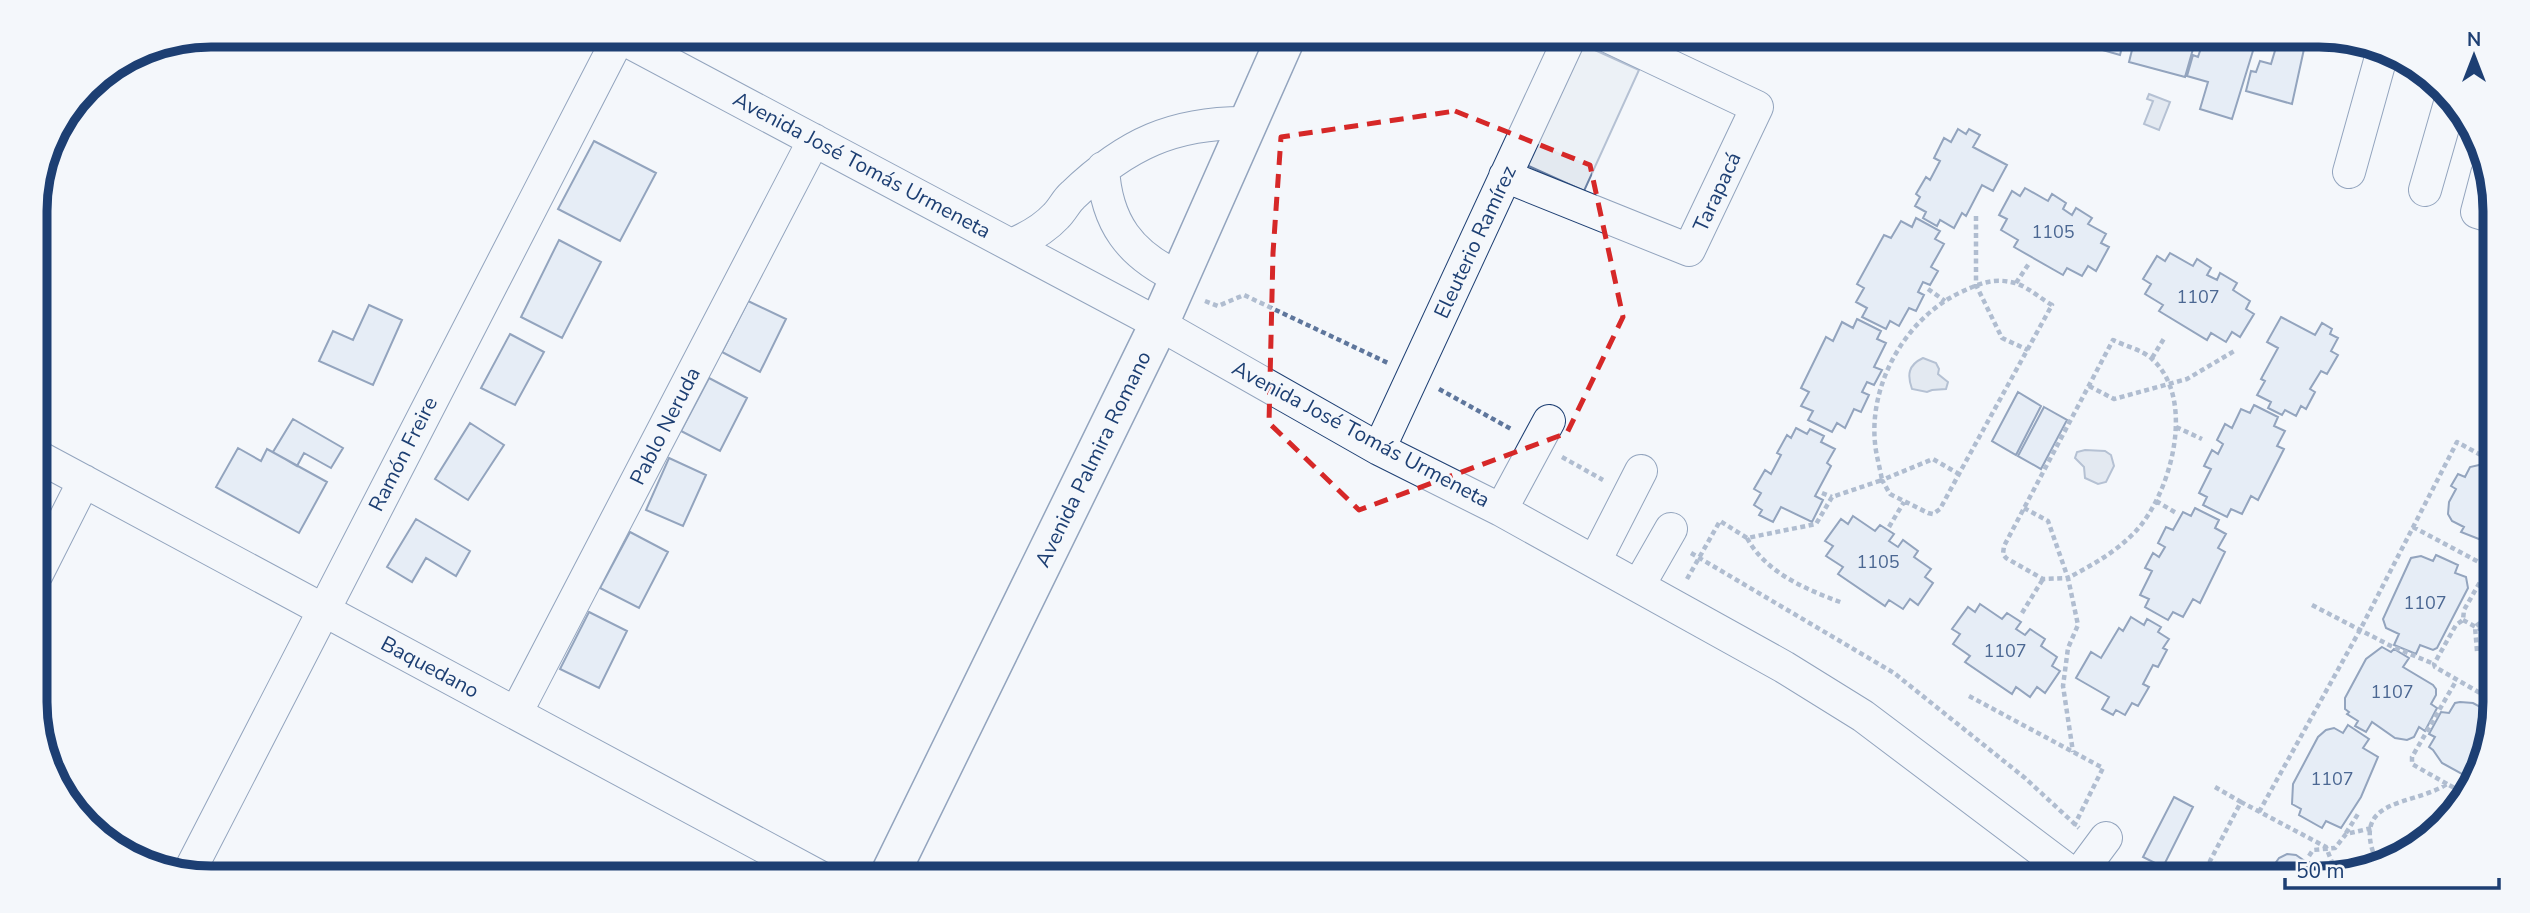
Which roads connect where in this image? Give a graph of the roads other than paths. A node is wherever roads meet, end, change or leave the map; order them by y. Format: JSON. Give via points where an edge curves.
{"nodes":[{"id":1,"x":1281,"y":47,"type":"edge"},
{"id":2,"x":1565,"y":47,"type":"edge"},
{"id":3,"x":1631,"y":47,"type":"edge"},
{"id":4,"x":613,"y":48,"type":"edge"},
{"id":5,"x":641,"y":48,"type":"edge"},
{"id":6,"x":2380,"y":60,"type":"edge"},
{"id":7,"x":2448,"y":110,"type":"edge"},
{"id":8,"x":1248,"y":123,"type":"junction"},
{"id":9,"x":814,"y":140,"type":"junction"},
{"id":10,"x":1102,"y":168,"type":"junction"},
{"id":11,"x":2349,"y":172,"type":"dead end"},
{"id":12,"x":1505,"y":176,"type":"junction"},
{"id":13,"x":2425,"y":190,"type":"dead end"},
{"id":14,"x":2481,"y":195,"type":"edge"},
{"id":15,"x":2483,"y":214,"type":"edge"},
{"id":16,"x":1011,"y":245,"type":"junction"},
{"id":17,"x":1180,"y":278,"type":"junction"},
{"id":18,"x":1159,"y":324,"type":"junction"},
{"id":19,"x":1549,"y":421,"type":"dead end"},
{"id":20,"x":1379,"y":449,"type":"junction"},
{"id":21,"x":47,"y":462,"type":"edge"},
{"id":22,"x":1641,"y":471,"type":"dead end"},
{"id":23,"x":84,"y":481,"type":"junction"},
{"id":24,"x":1501,"y":510,"type":"junction"},
{"id":25,"x":1668,"y":534,"type":"road end"},
{"id":26,"x":47,"y":554,"type":"edge"},
{"id":27,"x":1595,"y":561,"type":"junction"},
{"id":28,"x":1639,"y":586,"type":"junction"},
{"id":29,"x":323,"y":609,"type":"junction"},
{"id":30,"x":516,"y":713,"type":"junction"},
{"id":31,"x":2103,"y":842,"type":"road end"},
{"id":32,"x":202,"y":865,"type":"edge"},
{"id":33,"x":2061,"y":865,"type":"edge"},
{"id":34,"x":2078,"y":865,"type":"edge"},
{"id":35,"x":799,"y":866,"type":"edge"},
{"id":36,"x":894,"y":866,"type":"edge"}],
"edges":[{"from":1,"to":8,"type":"main road","name":"Avenida Palmira Romano"},
{"from":2,"to":12,"type":"street","name":"Eleuterio Ramírez"},
{"from":3,"to":12,"type":"street","name":"Tarapacá","via":[[1757,107],[1689,250]]},
{"from":4,"to":29,"type":"street","name":"Ramón Freire"},
{"from":5,"to":9,"type":"street","name":"Avenida José Tomás Urmeneta"},
{"from":6,"to":11,"type":"street"},
{"from":7,"to":13,"type":"street"},
{"from":8,"to":10,"type":"street","via":[[1175,130],[1130,149]]},
{"from":8,"to":17,"type":"main road","name":"Avenida Palmira Romano"},
{"from":9,"to":16,"type":"street","name":"Avenida José Tomás Urmeneta"},
{"from":9,"to":30,"type":"street","name":"Pablo Neruda"},
{"from":10,"to":16,"type":"street","via":[[1046,226]]},
{"from":10,"to":17,"type":"street","via":[[1108,206],[1126,240],[1160,269]]},
{"from":12,"to":20,"type":"street","name":"Eleuterio Ramírez"},
{"from":14,"to":15,"type":"street","via":[[2477,212]]},
{"from":16,"to":18,"type":"street","name":"Avenida José Tomás Urmeneta"},
{"from":17,"to":18,"type":"main road","name":"Avenida Palmira Romano"},
{"from":18,"to":20,"type":"street","name":"Avenida José Tomás Urmeneta"},
{"from":18,"to":36,"type":"main road","name":"Avenida Palmira Romano"},
{"from":19,"to":24,"type":"street"},
{"from":20,"to":24,"type":"street","name":"Avenida José Tomás Urmeneta"},
{"from":21,"to":23,"type":"street","name":"Baquedano"},
{"from":22,"to":27,"type":"street"},
{"from":23,"to":26,"type":"street"},
{"from":23,"to":29,"type":"street","name":"Baquedano"},
{"from":24,"to":27,"type":"street","name":"Avenida José Tomás Urmeneta"},
{"from":25,"to":28,"type":"street"},
{"from":27,"to":28,"type":"street","name":"Avenida José Tomás Urmeneta"},
{"from":28,"to":33,"type":"street","name":"Avenida José Tomás Urmeneta","via":[[1863,716]]},
{"from":29,"to":30,"type":"street","name":"Baquedano"},
{"from":29,"to":32,"type":"street","name":"Ramón Freire"},
{"from":30,"to":35,"type":"street","name":"Baquedano"},
{"from":31,"to":34,"type":"street"}]}
